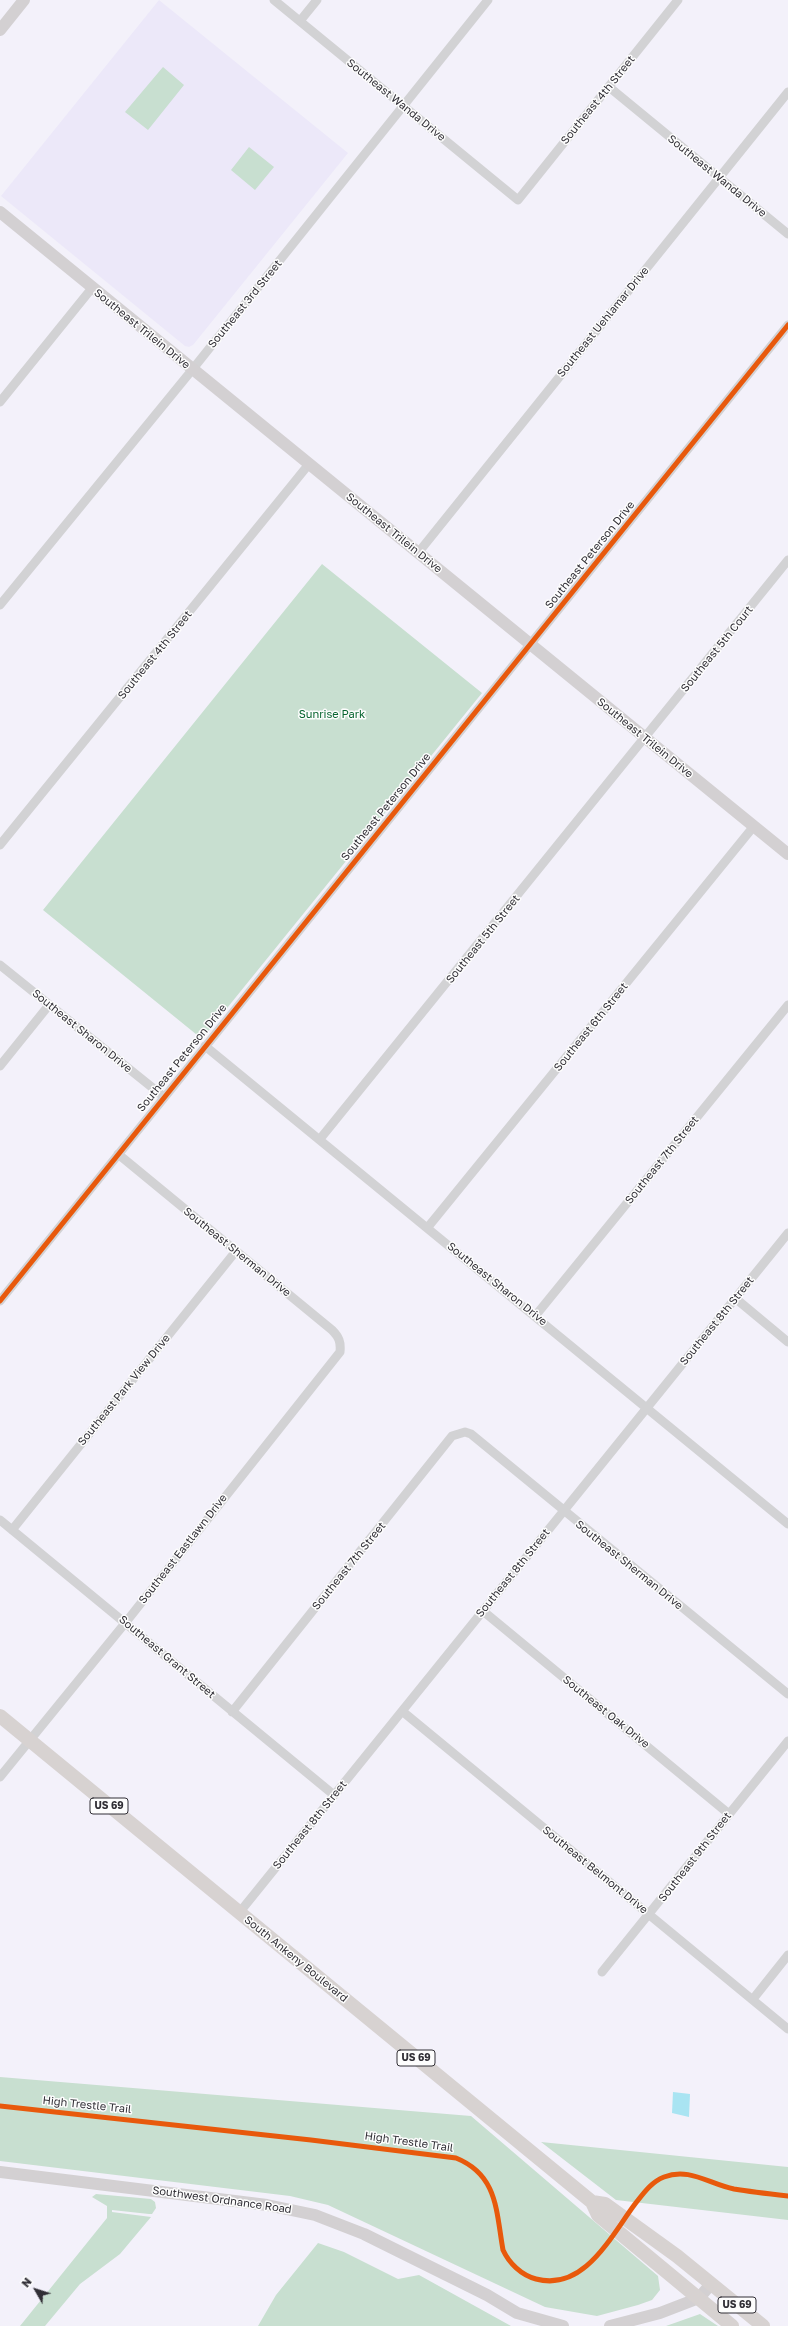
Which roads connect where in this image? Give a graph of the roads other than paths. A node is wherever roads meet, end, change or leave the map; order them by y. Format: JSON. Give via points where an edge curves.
{"nodes":[{"id":1,"x":24,"y":0,"type":"edge"},
{"id":2,"x":274,"y":0,"type":"edge"},
{"id":3,"x":317,"y":0,"type":"edge"},
{"id":4,"x":488,"y":0,"type":"edge"},
{"id":5,"x":678,"y":0,"type":"edge"},
{"id":6,"x":300,"y":21,"type":"junction"},
{"id":7,"x":0,"y":30,"type":"edge"},
{"id":8,"x":609,"y":87,"type":"junction"},
{"id":9,"x":788,"y":92,"type":"edge"},
{"id":10,"x":404,"y":106,"type":"junction"},
{"id":11,"x":719,"y":178,"type":"junction"},
{"id":12,"x":518,"y":200,"type":"joint"},
{"id":13,"x":0,"y":212,"type":"edge"},
{"id":14,"x":788,"y":234,"type":"edge"},
{"id":15,"x":92,"y":288,"type":"junction"},
{"id":16,"x":788,"y":325,"type":"edge"},
{"id":17,"x":192,"y":370,"type":"junction"},
{"id":18,"x":0,"y":402,"type":"edge"},
{"id":19,"x":309,"y":464,"type":"junction"},
{"id":20,"x":418,"y":553,"type":"junction"},
{"id":21,"x":788,"y":560,"type":"edge"},
{"id":22,"x":0,"y":605,"type":"edge"},
{"id":23,"x":531,"y":645,"type":"junction"},
{"id":24,"x":645,"y":737,"type":"junction"},
{"id":25,"x":754,"y":826,"type":"junction"},
{"id":26,"x":0,"y":845,"type":"edge"},
{"id":27,"x":788,"y":854,"type":"edge"},
{"id":28,"x":0,"y":965,"type":"edge"},
{"id":29,"x":49,"y":1005,"type":"junction"},
{"id":30,"x":788,"y":1005,"type":"edge"},
{"id":31,"x":205,"y":1046,"type":"junction"},
{"id":32,"x":0,"y":1066,"type":"edge"},
{"id":33,"x":164,"y":1097,"type":"junction"},
{"id":34,"x":320,"y":1139,"type":"junction"},
{"id":35,"x":118,"y":1154,"type":"junction"},
{"id":36,"x":428,"y":1227,"type":"junction"},
{"id":37,"x":788,"y":1233,"type":"edge"},
{"id":38,"x":236,"y":1251,"type":"junction"},
{"id":39,"x":735,"y":1298,"type":"junction"},
{"id":40,"x":0,"y":1301,"type":"edge"},
{"id":41,"x":536,"y":1315,"type":"junction"},
{"id":42,"x":788,"y":1342,"type":"edge"},
{"id":43,"x":338,"y":1357,"type":"joint"},
{"id":44,"x":647,"y":1407,"type":"junction"},
{"id":45,"x":471,"y":1434,"type":"joint"},
{"id":46,"x":563,"y":1511,"type":"junction"},
{"id":47,"x":0,"y":1520,"type":"edge"},
{"id":48,"x":788,"y":1524,"type":"edge"},
{"id":49,"x":12,"y":1530,"type":"junction"},
{"id":50,"x":483,"y":1611,"type":"junction"},
{"id":51,"x":126,"y":1622,"type":"junction"},
{"id":52,"x":788,"y":1694,"type":"edge"},
{"id":53,"x":402,"y":1711,"type":"junction"},
{"id":54,"x":232,"y":1712,"type":"junction"},
{"id":55,"x":0,"y":1716,"type":"edge"},
{"id":56,"x":29,"y":1740,"type":"junction"},
{"id":57,"x":788,"y":1741,"type":"edge"},
{"id":58,"x":0,"y":1777,"type":"edge"},
{"id":59,"x":334,"y":1795,"type":"junction"},
{"id":60,"x":729,"y":1814,"type":"junction"},
{"id":61,"x":239,"y":1913,"type":"junction"},
{"id":62,"x":649,"y":1915,"type":"junction"},
{"id":63,"x":788,"y":1955,"type":"edge"},
{"id":64,"x":602,"y":1972,"type":"dead end"},
{"id":65,"x":753,"y":1999,"type":"junction"},
{"id":66,"x":788,"y":2028,"type":"edge"},
{"id":67,"x":0,"y":2172,"type":"edge"},
{"id":68,"x":592,"y":2202,"type":"junction"},
{"id":69,"x":711,"y":2284,"type":"junction"},
{"id":70,"x":699,"y":2298,"type":"junction"},
{"id":71,"x":563,"y":2326,"type":"edge"},
{"id":72,"x":610,"y":2326,"type":"edge"},
{"id":73,"x":732,"y":2326,"type":"edge"},
{"id":74,"x":763,"y":2326,"type":"edge"}],
"edges":[{"from":1,"to":7,"type":"street"},
{"from":2,"to":6,"type":"street","name":"Southeast Wanda Drive"},
{"from":3,"to":6,"type":"street"},
{"from":4,"to":10,"type":"street","name":"Southeast 3rd Street"},
{"from":5,"to":8,"type":"street","name":"Southeast 4th Street"},
{"from":6,"to":10,"type":"street","name":"Southeast Wanda Drive"},
{"from":8,"to":11,"type":"street","name":"Southeast Wanda Drive"},
{"from":8,"to":12,"type":"street","name":"Southeast 4th Street"},
{"from":9,"to":11,"type":"street","name":"Southeast Uehlamar Drive"},
{"from":10,"to":12,"type":"street","name":"Southeast Wanda Drive"},
{"from":10,"to":17,"type":"street","name":"Southeast 3rd Street"},
{"from":11,"to":14,"type":"street","name":"Southeast Wanda Drive"},
{"from":11,"to":20,"type":"street","name":"Southeast Uehlamar Drive"},
{"from":13,"to":15,"type":"street","name":"Southeast Trilein Drive"},
{"from":15,"to":17,"type":"street","name":"Southeast Trilein Drive"},
{"from":15,"to":18,"type":"street"},
{"from":16,"to":23,"type":"street","name":"Southeast Peterson Drive"},
{"from":17,"to":19,"type":"street","name":"Southeast Trilein Drive"},
{"from":17,"to":22,"type":"street","name":"Southeast 3rd Street"},
{"from":19,"to":20,"type":"street","name":"Southeast Trilein Drive"},
{"from":19,"to":26,"type":"street","name":"Southeast 4th Street"},
{"from":20,"to":23,"type":"street","name":"Southeast Trilein Drive"},
{"from":21,"to":24,"type":"street","name":"Southeast 5th Court"},
{"from":23,"to":24,"type":"street","name":"Southeast Trilein Drive"},
{"from":23,"to":31,"type":"street","name":"Southeast Peterson Drive"},
{"from":24,"to":25,"type":"street","name":"Southeast Trilein Drive"},
{"from":24,"to":34,"type":"street","name":"Southeast 5th Street"},
{"from":25,"to":27,"type":"street","name":"Southeast Trilein Drive"},
{"from":25,"to":36,"type":"street","name":"Southeast 6th Street"},
{"from":28,"to":29,"type":"street","name":"Southeast Sharon Drive"},
{"from":29,"to":32,"type":"street"},
{"from":29,"to":33,"type":"street","name":"Southeast Sharon Drive"},
{"from":30,"to":41,"type":"street","name":"Southeast 7th Street"},
{"from":31,"to":33,"type":"street","name":"Southeast Peterson Drive"},
{"from":31,"to":34,"type":"street","name":"Southeast Sharon Drive"},
{"from":33,"to":35,"type":"street","name":"Southeast Peterson Drive"},
{"from":34,"to":36,"type":"street","name":"Southeast Sharon Drive"},
{"from":35,"to":38,"type":"street","name":"Southeast Sherman Drive"},
{"from":35,"to":40,"type":"street","name":"Southeast Peterson Drive"},
{"from":36,"to":41,"type":"street","name":"Southeast Sharon Drive"},
{"from":37,"to":39,"type":"street","name":"Southeast 8th Street"},
{"from":38,"to":43,"type":"street","name":"Southeast Sherman Drive","via":[[338,1336],[341,1343]]},
{"from":38,"to":49,"type":"street","name":"Southeast Park View Drive"},
{"from":39,"to":42,"type":"street"},
{"from":39,"to":44,"type":"street","name":"Southeast 8th Street"},
{"from":41,"to":44,"type":"street","name":"Southeast Sharon Drive"},
{"from":43,"to":51,"type":"street","name":"Southeast Eastlawn Drive"},
{"from":44,"to":46,"type":"street","name":"Southeast 8th Street"},
{"from":44,"to":48,"type":"street","name":"Southeast Sharon Drive"},
{"from":45,"to":46,"type":"street","name":"Southeast Sherman Drive"},
{"from":45,"to":54,"type":"street","name":"Southeast 7th Street","via":[[464,1432],[452,1436]]},
{"from":46,"to":50,"type":"street","name":"Southeast 8th Street"},
{"from":46,"to":52,"type":"street","name":"Southeast Sherman Drive"},
{"from":47,"to":49,"type":"street","name":"Southeast Grant Street"},
{"from":49,"to":51,"type":"street","name":"Southeast Grant Street"},
{"from":50,"to":53,"type":"street","name":"Southeast 8th Street"},
{"from":50,"to":60,"type":"street","name":"Southeast Oak Drive"},
{"from":51,"to":54,"type":"street","name":"Southeast Grant Street"},
{"from":51,"to":56,"type":"street","name":"Southeast Eastlawn Drive"},
{"from":53,"to":59,"type":"street","name":"Southeast 8th Street"},
{"from":53,"to":62,"type":"street","name":"Southeast Belmont Drive"},
{"from":54,"to":59,"type":"street","name":"Southeast Grant Street"},
{"from":55,"to":56,"type":"main road","name":"South Ankeny Boulevard","number":"US 69"},
{"from":56,"to":58,"type":"street","name":"Southeast Eastlawn Drive"},
{"from":56,"to":61,"type":"main road","name":"South Ankeny Boulevard","number":"US 69"},
{"from":57,"to":60,"type":"street","name":"Southeast 9th Street"},
{"from":59,"to":61,"type":"street","name":"Southeast 8th Street"},
{"from":60,"to":62,"type":"street","name":"Southeast 9th Street"},
{"from":61,"to":68,"type":"main road","name":"South Ankeny Boulevard","number":"US 69"},
{"from":62,"to":64,"type":"street","name":"Southeast 9th Street"},
{"from":62,"to":65,"type":"street","name":"Southeast Belmont Drive"},
{"from":63,"to":65,"type":"street"},
{"from":65,"to":66,"type":"street","name":"Southeast Belmont Drive"},
{"from":67,"to":71,"type":"street","name":"Southwest Ordnance Road","via":[[249,2202],[315,2215],[364,2234],[487,2295],[517,2313]]},
{"from":68,"to":69,"type":"main road","name":"South Ankeny Boulevard","number":"US 69","via":[[605,2204]]},
{"from":68,"to":70,"type":"main road","name":"South Ankeny Boulevard","number":"US 69","via":[[598,2215]]},
{"from":69,"to":70,"type":"street"},
{"from":69,"to":74,"type":"main road","name":"South Ankeny Boulevard","number":"US 69"},
{"from":70,"to":72,"type":"street","via":[[660,2313]]},
{"from":70,"to":73,"type":"main road","name":"South Ankeny Boulevard","number":"US 69"}]}
